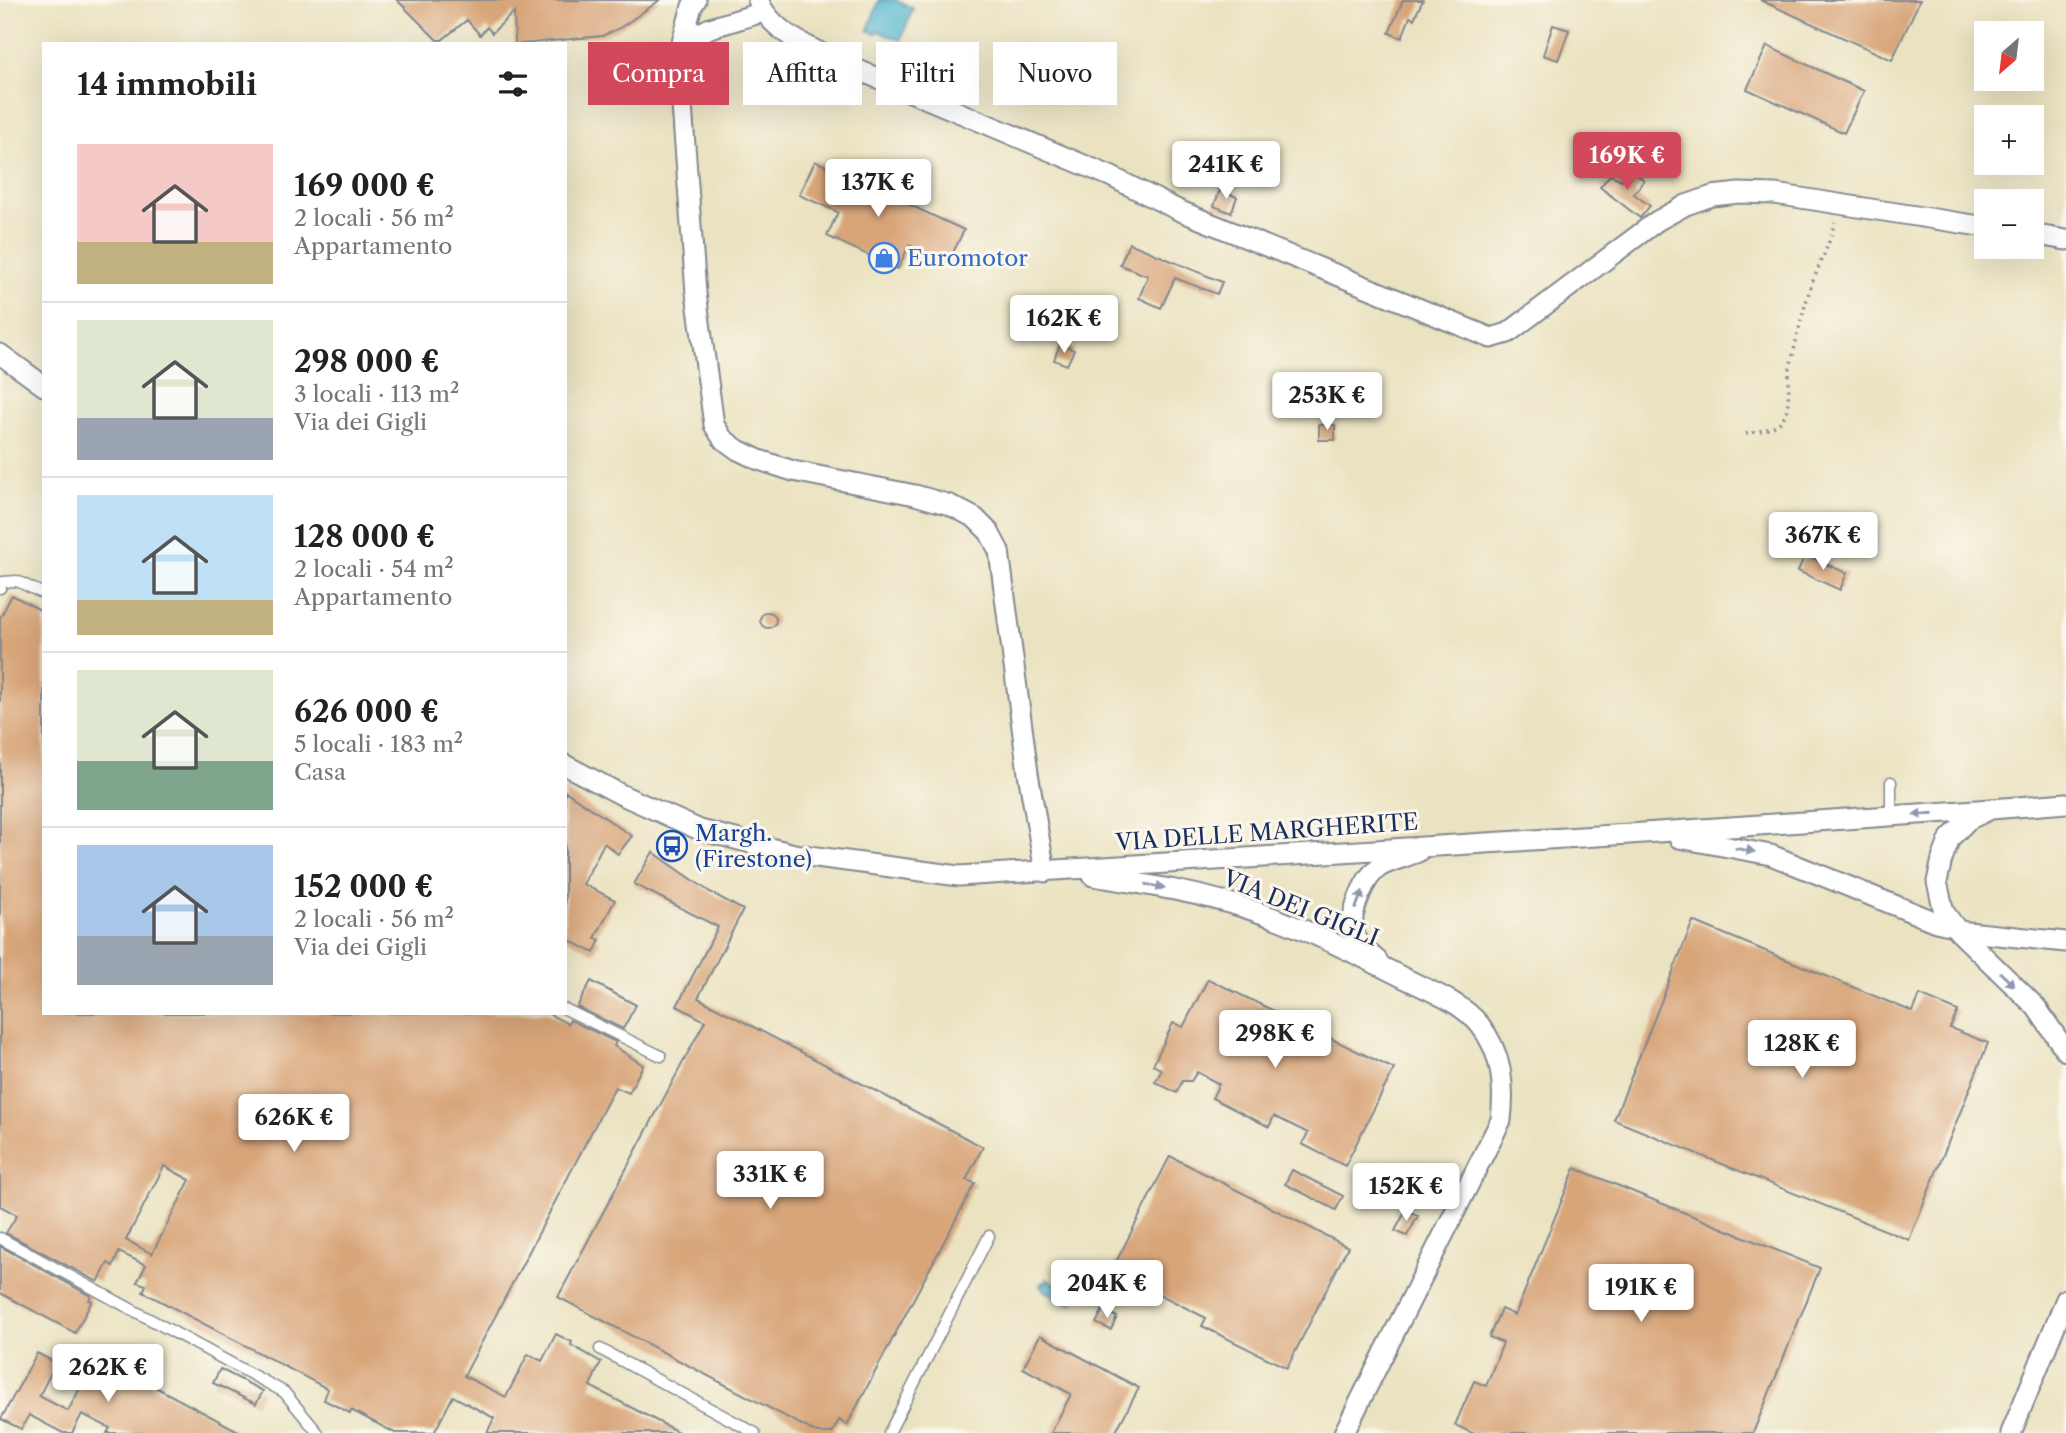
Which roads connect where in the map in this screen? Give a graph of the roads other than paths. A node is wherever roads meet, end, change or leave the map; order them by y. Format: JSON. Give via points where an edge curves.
{"nodes":[{"id":1,"x":696,"y":0,"type":"edge"},
{"id":2,"x":760,"y":6,"type":"edge"},
{"id":3,"x":682,"y":42,"type":"joint"},
{"id":4,"x":682,"y":105,"type":"edge"},
{"id":5,"x":1974,"y":225,"type":"edge"},
{"id":6,"x":2044,"y":236,"type":"edge"},
{"id":7,"x":2066,"y":240,"type":"edge"},
{"id":8,"x":0,"y":354,"type":"edge"},
{"id":9,"x":42,"y":385,"type":"edge"},
{"id":10,"x":0,"y":588,"type":"edge"},
{"id":11,"x":42,"y":593,"type":"edge"},
{"id":12,"x":567,"y":766,"type":"edge"},
{"id":13,"x":1891,"y":782,"type":"dead end"},
{"id":14,"x":2066,"y":803,"type":"edge"},
{"id":15,"x":1991,"y":809,"type":"junction"},
{"id":16,"x":1891,"y":816,"type":"junction"},
{"id":17,"x":1629,"y":834,"type":"junction"},
{"id":18,"x":1430,"y":846,"type":"junction"},
{"id":19,"x":1054,"y":871,"type":"junction"},
{"id":20,"x":1956,"y":928,"type":"junction"},
{"id":21,"x":2066,"y":942,"type":"edge"},
{"id":22,"x":1395,"y":973,"type":"junction"},
{"id":23,"x":567,"y":1010,"type":"edge"},
{"id":24,"x":2066,"y":1051,"type":"edge"},
{"id":25,"x":661,"y":1056,"type":"dead end"},
{"id":26,"x":989,"y":1236,"type":"dead end"},
{"id":27,"x":0,"y":1238,"type":"edge"},
{"id":28,"x":2066,"y":1299,"type":"edge"},
{"id":29,"x":600,"y":1349,"type":"dead end"},
{"id":30,"x":318,"y":1433,"type":"edge"},
{"id":31,"x":755,"y":1433,"type":"edge"},
{"id":32,"x":889,"y":1433,"type":"edge"},
{"id":33,"x":1344,"y":1433,"type":"edge"},
{"id":34,"x":2011,"y":1433,"type":"edge"}],
"edges":[{"from":1,"to":3,"type":"street"},
{"from":2,"to":3,"type":"street"},
{"from":2,"to":5,"type":"street","via":[[788,36],[832,59],[1111,176],[1178,210],[1491,338],[1508,333],[1657,221],[1712,196],[1775,194]]},
{"from":4,"to":19,"type":"street","via":[[696,293],[714,425],[723,439],[759,460],[950,505],[975,518],[989,532],[999,551],[1028,773]]},
{"from":6,"to":7,"type":"street"},
{"from":8,"to":9,"type":"street"},
{"from":10,"to":11,"type":"lane","via":[[3,582],[17,581]]},
{"from":12,"to":19,"type":"street","name":"VIA DELLE MARGHERITE","via":[[700,830],[794,854],[959,876]]},
{"from":13,"to":16,"type":"lane"},
{"from":14,"to":15,"type":"street","name":"VIA DELLE MARGHERITE"},
{"from":15,"to":16,"type":"street","name":"VIA DELLE MARGHERITE","one_way":true},
{"from":15,"to":20,"type":"street","name":"VIA DELLE MARGHERITE","via":[[1968,820],[1950,838],[1942,859],[1937,882],[1944,912]]},
{"from":16,"to":17,"type":"street","name":"VIA DELLE MARGHERITE"},
{"from":17,"to":18,"type":"street","name":"VIA DELLE MARGHERITE"},
{"from":17,"to":20,"type":"street","one_way":true,"via":[[1771,855]]},
{"from":18,"to":19,"type":"street","name":"VIA DELLE MARGHERITE"},
{"from":22,"to":18,"type":"street","name":"VIA DEI GIGLI","one_way":true,"via":[[1366,951],[1353,932],[1353,914],[1379,866]]},
{"from":19,"to":22,"type":"street","name":"VIA DEI GIGLI","one_way":true,"via":[[1194,893],[1241,906]]},
{"from":20,"to":21,"type":"street"},
{"from":20,"to":24,"type":"street","one_way":true,"via":[[2036,1007]]},
{"from":22,"to":33,"type":"street","name":"VIA DEI GIGLI","via":[[1466,1010],[1481,1026],[1495,1048],[1504,1095],[1495,1135]]},
{"from":23,"to":25,"type":"lane"},
{"from":26,"to":32,"type":"lane"},
{"from":27,"to":30,"type":"lane","via":[[284,1392]]},
{"from":28,"to":34,"type":"street"},
{"from":29,"to":31,"type":"lane"}]}
